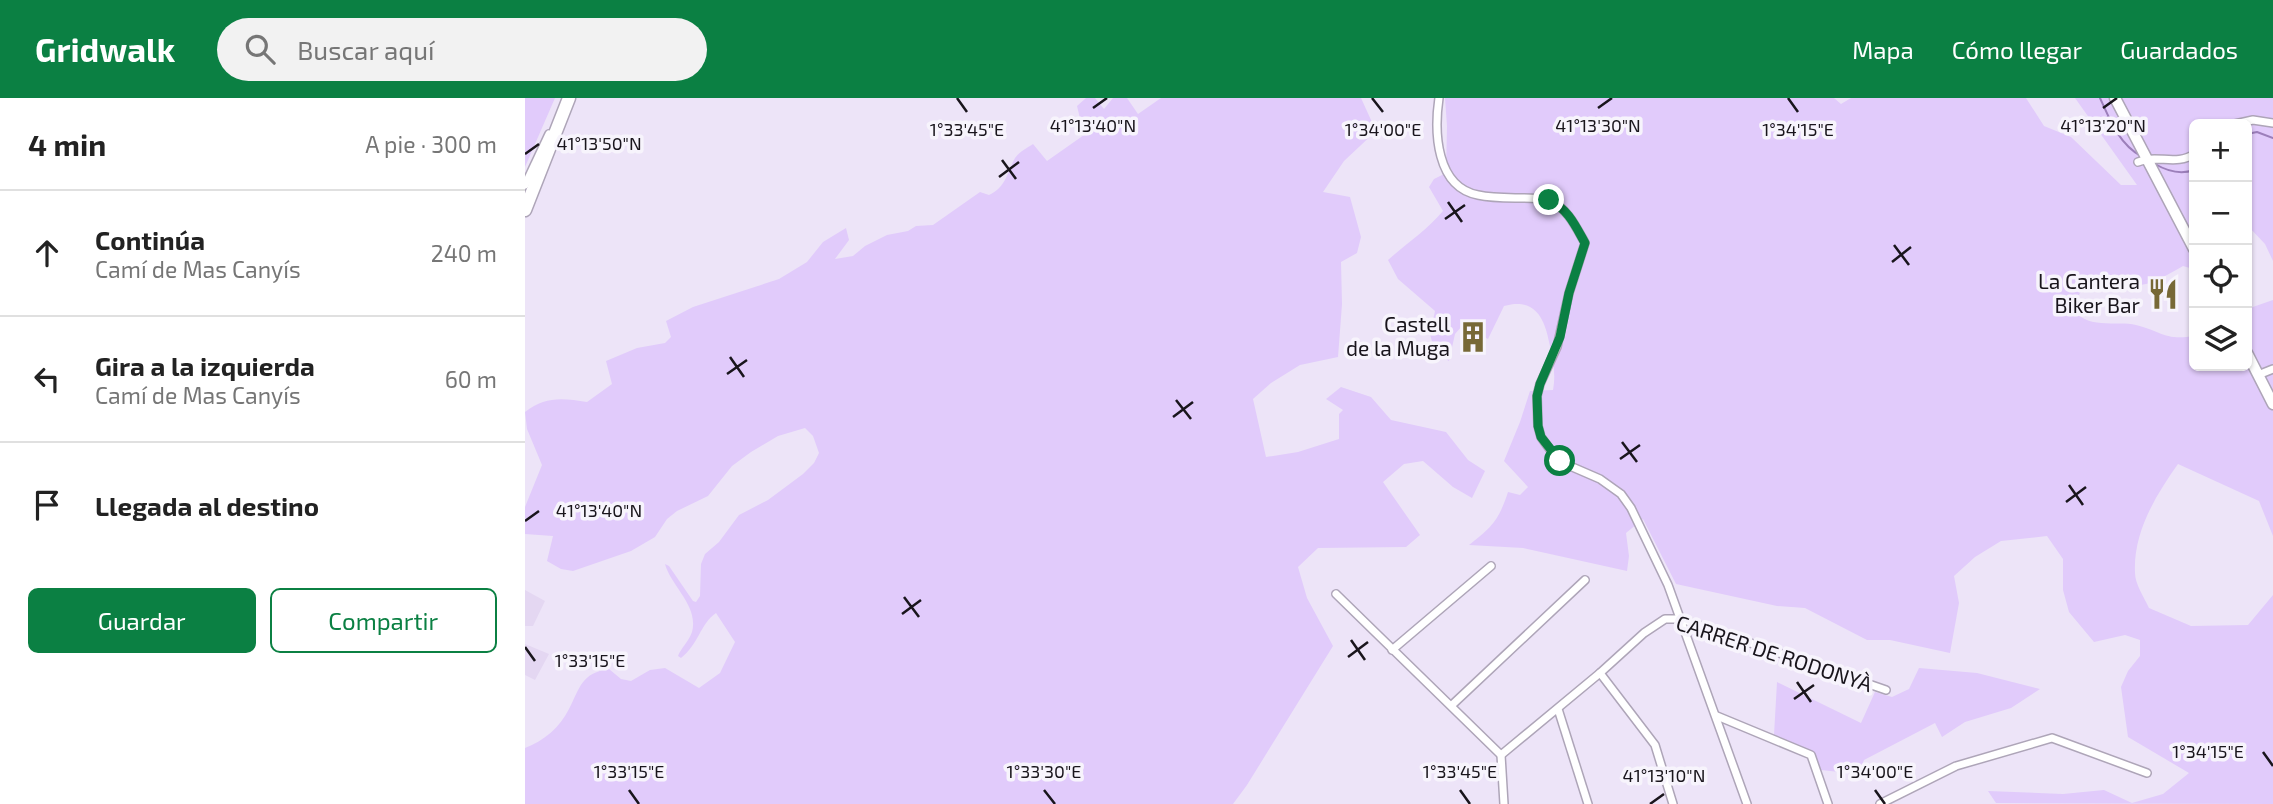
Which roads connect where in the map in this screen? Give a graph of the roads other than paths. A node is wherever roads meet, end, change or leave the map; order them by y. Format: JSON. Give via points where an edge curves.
{"nodes":[{"id":1,"x":563,"y":98,"type":"edge"},
{"id":2,"x":569,"y":98,"type":"edge"},
{"id":3,"x":1439,"y":98,"type":"edge"},
{"id":4,"x":2115,"y":98,"type":"edge"},
{"id":5,"x":2252,"y":120,"type":"edge"},
{"id":6,"x":2273,"y":123,"type":"edge"},
{"id":7,"x":2143,"y":156,"type":"junction"},
{"id":8,"x":2189,"y":156,"type":"edge"},
{"id":9,"x":525,"y":185,"type":"edge"},
{"id":10,"x":525,"y":210,"type":"edge"},
{"id":11,"x":2192,"y":245,"type":"edge"},
{"id":12,"x":2252,"y":363,"type":"edge"},
{"id":13,"x":2273,"y":369,"type":"edge"},
{"id":14,"x":2258,"y":375,"type":"junction"},
{"id":15,"x":2273,"y":404,"type":"edge"},
{"id":16,"x":1491,"y":566,"type":"dead end"},
{"id":17,"x":1585,"y":580,"type":"dead end"},
{"id":18,"x":1336,"y":594,"type":"dead end"},
{"id":19,"x":1681,"y":620,"type":"junction"},
{"id":20,"x":1392,"y":650,"type":"junction"},
{"id":21,"x":1600,"y":673,"type":"junction"},
{"id":22,"x":1886,"y":690,"type":"dead end"},
{"id":23,"x":1453,"y":705,"type":"junction"},
{"id":24,"x":1558,"y":709,"type":"junction"},
{"id":25,"x":1717,"y":716,"type":"junction"},
{"id":26,"x":1501,"y":755,"type":"junction"},
{"id":27,"x":2147,"y":773,"type":"dead end"},
{"id":28,"x":1503,"y":804,"type":"edge"},
{"id":29,"x":1588,"y":804,"type":"edge"},
{"id":30,"x":1673,"y":804,"type":"edge"},
{"id":31,"x":1747,"y":804,"type":"edge"},
{"id":32,"x":1828,"y":804,"type":"edge"},
{"id":33,"x":1880,"y":804,"type":"edge"}],
"edges":[{"from":1,"to":9,"type":"street"},
{"from":2,"to":10,"type":"main road"},
{"from":3,"to":19,"type":"street","via":[[1442,162],[1459,187],[1480,196],[1549,200],[1569,214],[1585,243],[1557,347],[1540,384],[1538,426],[1560,461],[1621,494]]},
{"from":4,"to":7,"type":"main road"},
{"from":5,"to":6,"type":"street"},
{"from":7,"to":8,"type":"street","via":[[2181,160]]},
{"from":7,"to":11,"type":"main road"},
{"from":12,"to":14,"type":"main road"},
{"from":13,"to":14,"type":"street"},
{"from":14,"to":15,"type":"main road"},
{"from":16,"to":20,"type":"street"},
{"from":17,"to":23,"type":"street"},
{"from":18,"to":20,"type":"street"},
{"from":19,"to":21,"type":"street","name":"CARRER DE RODONYÀ","via":[[1658,623]]},
{"from":19,"to":22,"type":"street","name":"CARRER DE RODONYÀ"},
{"from":19,"to":25,"type":"street"},
{"from":20,"to":23,"type":"street"},
{"from":21,"to":24,"type":"street","name":"CARRER DE RODONYÀ"},
{"from":21,"to":30,"type":"street","via":[[1655,745]]},
{"from":23,"to":26,"type":"street"},
{"from":24,"to":26,"type":"street","name":"CARRER DE RODONYÀ"},
{"from":24,"to":29,"type":"street"},
{"from":25,"to":31,"type":"street"},
{"from":25,"to":32,"type":"street","via":[[1811,755]]},
{"from":26,"to":28,"type":"street"},
{"from":27,"to":33,"type":"street","via":[[2052,738],[1956,766]]}]}
